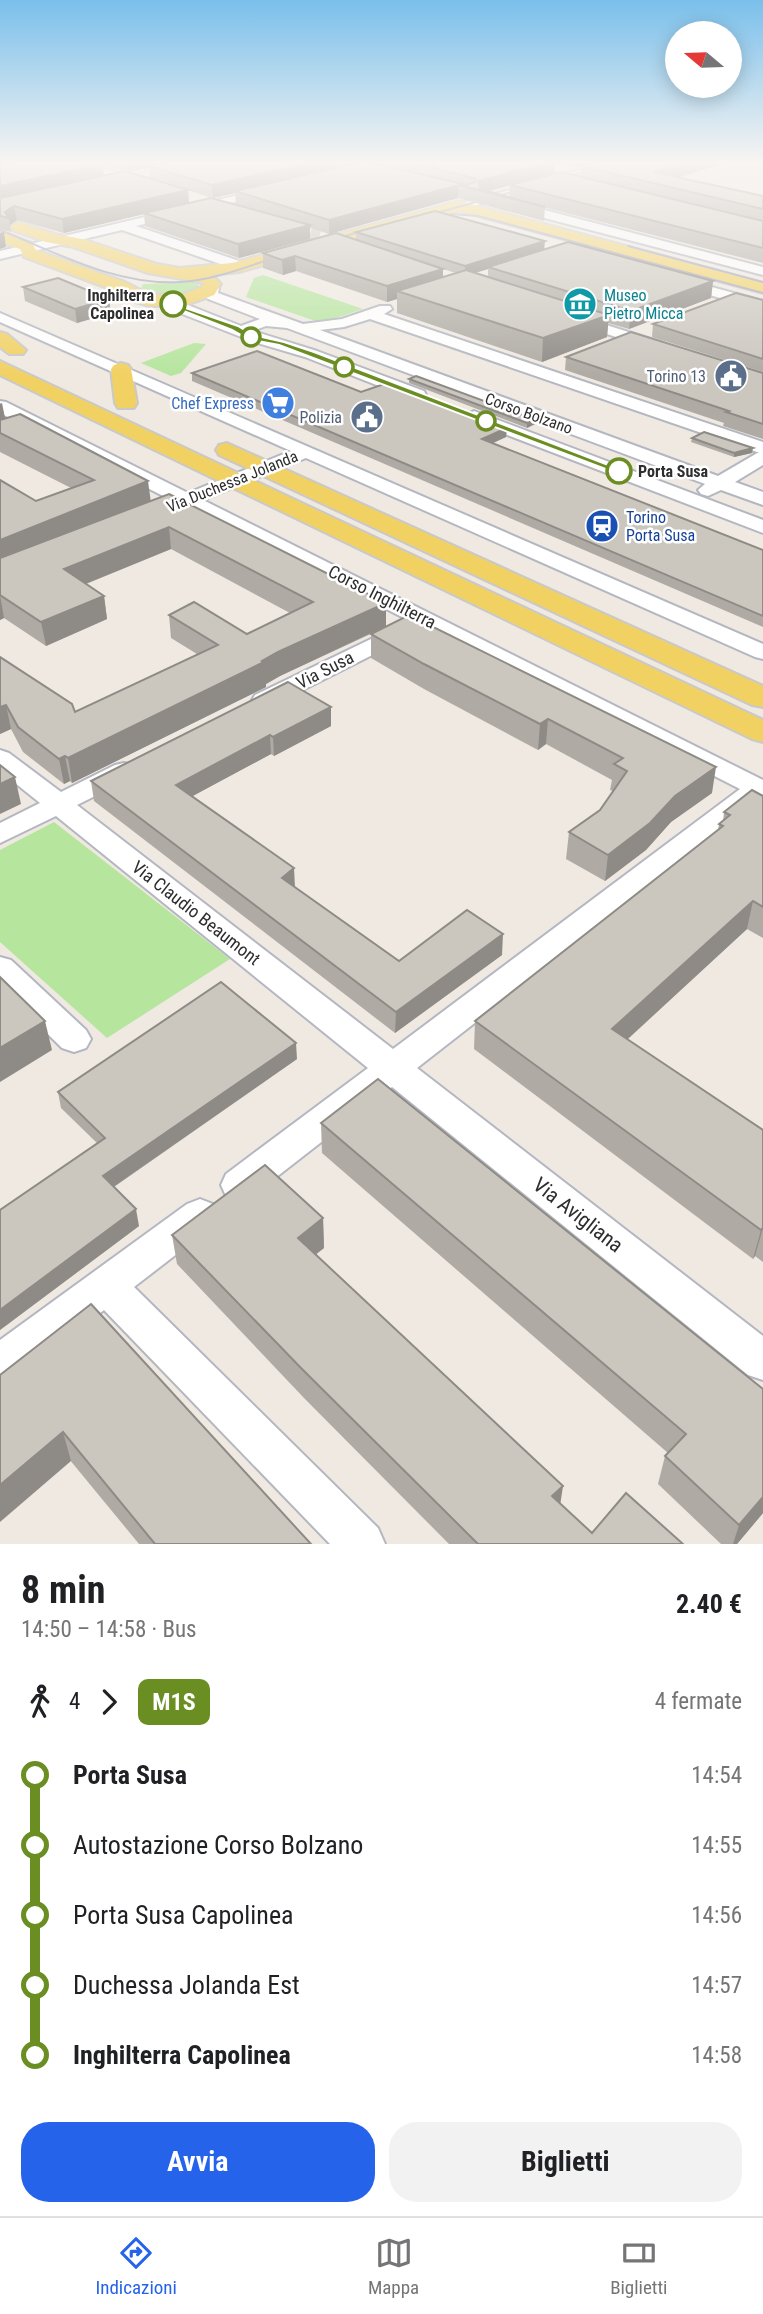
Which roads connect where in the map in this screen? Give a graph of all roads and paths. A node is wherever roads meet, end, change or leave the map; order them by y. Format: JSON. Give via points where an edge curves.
{"nodes":[{"id":1,"x":35,"y":233,"type":"edge"},
{"id":2,"x":93,"y":233,"type":"edge"},
{"id":3,"x":143,"y":233,"type":"edge"},
{"id":4,"x":349,"y":233,"type":"edge"},
{"id":5,"x":546,"y":233,"type":"edge"},
{"id":6,"x":627,"y":233,"type":"edge"},
{"id":7,"x":0,"y":236,"type":"edge"},
{"id":8,"x":325,"y":239,"type":"junction"},
{"id":9,"x":63,"y":240,"type":"junction"},
{"id":10,"x":351,"y":247,"type":"edge"},
{"id":11,"x":28,"y":249,"type":"junction"},
{"id":12,"x":0,"y":255,"type":"edge"},
{"id":13,"x":237,"y":267,"type":"junction"},
{"id":14,"x":180,"y":273,"type":"junction"},
{"id":15,"x":668,"y":279,"type":"edge"},
{"id":16,"x":762,"y":282,"type":"edge"},
{"id":17,"x":212,"y":285,"type":"junction"},
{"id":18,"x":123,"y":288,"type":"junction"},
{"id":19,"x":734,"y":297,"type":"junction"},
{"id":20,"x":156,"y":301,"type":"junction"},
{"id":21,"x":395,"y":306,"type":"edge"},
{"id":22,"x":763,"y":306,"type":"edge"},
{"id":23,"x":709,"y":307,"type":"edge"},
{"id":24,"x":370,"y":314,"type":"junction"},
{"id":25,"x":564,"y":316,"type":"edge"},
{"id":26,"x":0,"y":317,"type":"edge"},
{"id":27,"x":292,"y":326,"type":"junction"},
{"id":28,"x":657,"y":328,"type":"edge"},
{"id":29,"x":245,"y":333,"type":"junction"},
{"id":30,"x":631,"y":337,"type":"junction"},
{"id":31,"x":266,"y":340,"type":"junction"},
{"id":32,"x":601,"y":348,"type":"edge"},
{"id":33,"x":9,"y":351,"type":"edge"},
{"id":34,"x":673,"y":351,"type":"edge"},
{"id":35,"x":563,"y":362,"type":"edge"},
{"id":36,"x":121,"y":369,"type":"junction"},
{"id":37,"x":540,"y":371,"type":"junction"},
{"id":38,"x":102,"y":391,"type":"dead end"},
{"id":39,"x":432,"y":401,"type":"edge"},
{"id":40,"x":126,"y":403,"type":"junction"},
{"id":41,"x":0,"y":406,"type":"edge"},
{"id":42,"x":455,"y":410,"type":"edge"},
{"id":43,"x":151,"y":414,"type":"dead end"},
{"id":44,"x":34,"y":423,"type":"junction"},
{"id":45,"x":9,"y":431,"type":"edge"},
{"id":46,"x":213,"y":443,"type":"dead end"},
{"id":47,"x":763,"y":448,"type":"edge"},
{"id":48,"x":308,"y":451,"type":"junction"},
{"id":49,"x":763,"y":457,"type":"edge"},
{"id":50,"x":266,"y":468,"type":"junction"},
{"id":51,"x":237,"y":479,"type":"junction"},
{"id":52,"x":720,"y":483,"type":"junction"},
{"id":53,"x":691,"y":499,"type":"junction"},
{"id":54,"x":763,"y":499,"type":"edge"},
{"id":55,"x":188,"y":500,"type":"junction"},
{"id":56,"x":158,"y":511,"type":"edge"},
{"id":57,"x":763,"y":527,"type":"edge"},
{"id":58,"x":425,"y":619,"type":"junction"},
{"id":59,"x":763,"y":652,"type":"edge"},
{"id":60,"x":763,"y":698,"type":"edge"},
{"id":61,"x":244,"y":711,"type":"edge"},
{"id":62,"x":763,"y":732,"type":"edge"},
{"id":63,"x":0,"y":758,"type":"edge"},
{"id":64,"x":147,"y":760,"type":"edge"},
{"id":65,"x":761,"y":789,"type":"edge"},
{"id":66,"x":58,"y":804,"type":"junction"},
{"id":67,"x":0,"y":834,"type":"edge"},
{"id":68,"x":0,"y":968,"type":"edge"},
{"id":69,"x":74,"y":1039,"type":"dead end"},
{"id":70,"x":392,"y":1069,"type":"junction"},
{"id":71,"x":107,"y":1286,"type":"junction"},
{"id":72,"x":763,"y":1361,"type":"edge"},
{"id":73,"x":0,"y":1365,"type":"edge"},
{"id":74,"x":362,"y":1544,"type":"edge"}],
"edges":[{"from":1,"to":9,"type":"main road"},
{"from":2,"to":9,"type":"street"},
{"from":3,"to":13,"type":"street"},
{"from":4,"to":8,"type":"main road"},
{"from":5,"to":16,"type":"main road"},
{"from":6,"to":16,"type":"street"},
{"from":7,"to":11,"type":"main road"},
{"from":8,"to":10,"type":"street"},
{"from":8,"to":13,"type":"main road"},
{"from":9,"to":11,"type":"street"},
{"from":9,"to":14,"type":"main road"},
{"from":11,"to":12,"type":"street"},
{"from":11,"to":18,"type":"main road"},
{"from":13,"to":14,"type":"main road"},
{"from":13,"to":17,"type":"main road"},
{"from":14,"to":17,"type":"main road","via":[[206,278]]},
{"from":14,"to":18,"type":"main road","via":[[137,278]]},
{"from":15,"to":19,"type":"street"},
{"from":16,"to":19,"type":"street"},
{"from":17,"to":20,"type":"main road","via":[[189,298]]},
{"from":17,"to":27,"type":"street","name":"Corso Bolzano","via":[[209,292],[213,296]]},
{"from":18,"to":20,"type":"main road","via":[[130,296]]},
{"from":19,"to":22,"type":"street"},
{"from":19,"to":23,"type":"street"},
{"from":20,"to":29,"type":"street"},
{"from":21,"to":24,"type":"street"},
{"from":24,"to":27,"type":"street","via":[[322,327]]},
{"from":24,"to":37,"type":"street"},
{"from":25,"to":30,"type":"street"},
{"from":26,"to":36,"type":"street"},
{"from":27,"to":29,"type":"street","via":[[261,323]]},
{"from":27,"to":31,"type":"street","via":[[296,331],[290,336]]},
{"from":27,"to":52,"type":"street","name":"Corso Bolzano"},
{"from":28,"to":30,"type":"street"},
{"from":29,"to":31,"type":"street"},
{"from":30,"to":32,"type":"street"},
{"from":30,"to":34,"type":"street"},
{"from":31,"to":39,"type":"street"},
{"from":33,"to":51,"type":"main road"},
{"from":35,"to":37,"type":"street"},
{"from":36,"to":40,"type":"main road"},
{"from":36,"to":48,"type":"street"},
{"from":37,"to":47,"type":"street"},
{"from":38,"to":40,"type":"main road"},
{"from":40,"to":43,"type":"main road"},
{"from":41,"to":44,"type":"street","name":"Corso Inghilterra"},
{"from":42,"to":53,"type":"street","name":"Corso Bolzano"},
{"from":44,"to":45,"type":"street"},
{"from":44,"to":55,"type":"street","name":"Corso Inghilterra"},
{"from":46,"to":50,"type":"main road"},
{"from":48,"to":50,"type":"street","name":"Via Duchessa Jolanda"},
{"from":48,"to":59,"type":"street"},
{"from":49,"to":52,"type":"street"},
{"from":50,"to":51,"type":"street","name":"Via Duchessa Jolanda"},
{"from":50,"to":60,"type":"main road"},
{"from":51,"to":55,"type":"street","name":"Via Duchessa Jolanda"},
{"from":51,"to":62,"type":"main road"},
{"from":52,"to":53,"type":"street"},
{"from":52,"to":54,"type":"street","name":"Corso Bolzano"},
{"from":53,"to":57,"type":"street","name":"Corso Bolzano"},
{"from":55,"to":56,"type":"street","name":"Via Duchessa Jolanda"},
{"from":55,"to":58,"type":"street","name":"Corso Inghilterra"},
{"from":58,"to":61,"type":"street","name":"Via Susa"},
{"from":58,"to":65,"type":"street","name":"Corso Inghilterra"},
{"from":63,"to":66,"type":"street","name":"Via Claudio Beaumont"},
{"from":64,"to":66,"type":"street"},
{"from":65,"to":70,"type":"street"},
{"from":66,"to":67,"type":"street"},
{"from":66,"to":70,"type":"street","name":"Via Claudio Beaumont"},
{"from":68,"to":69,"type":"street"},
{"from":70,"to":71,"type":"street"},
{"from":70,"to":72,"type":"street","name":"Via Avigliana"},
{"from":71,"to":73,"type":"street"},
{"from":71,"to":74,"type":"street"}]}
